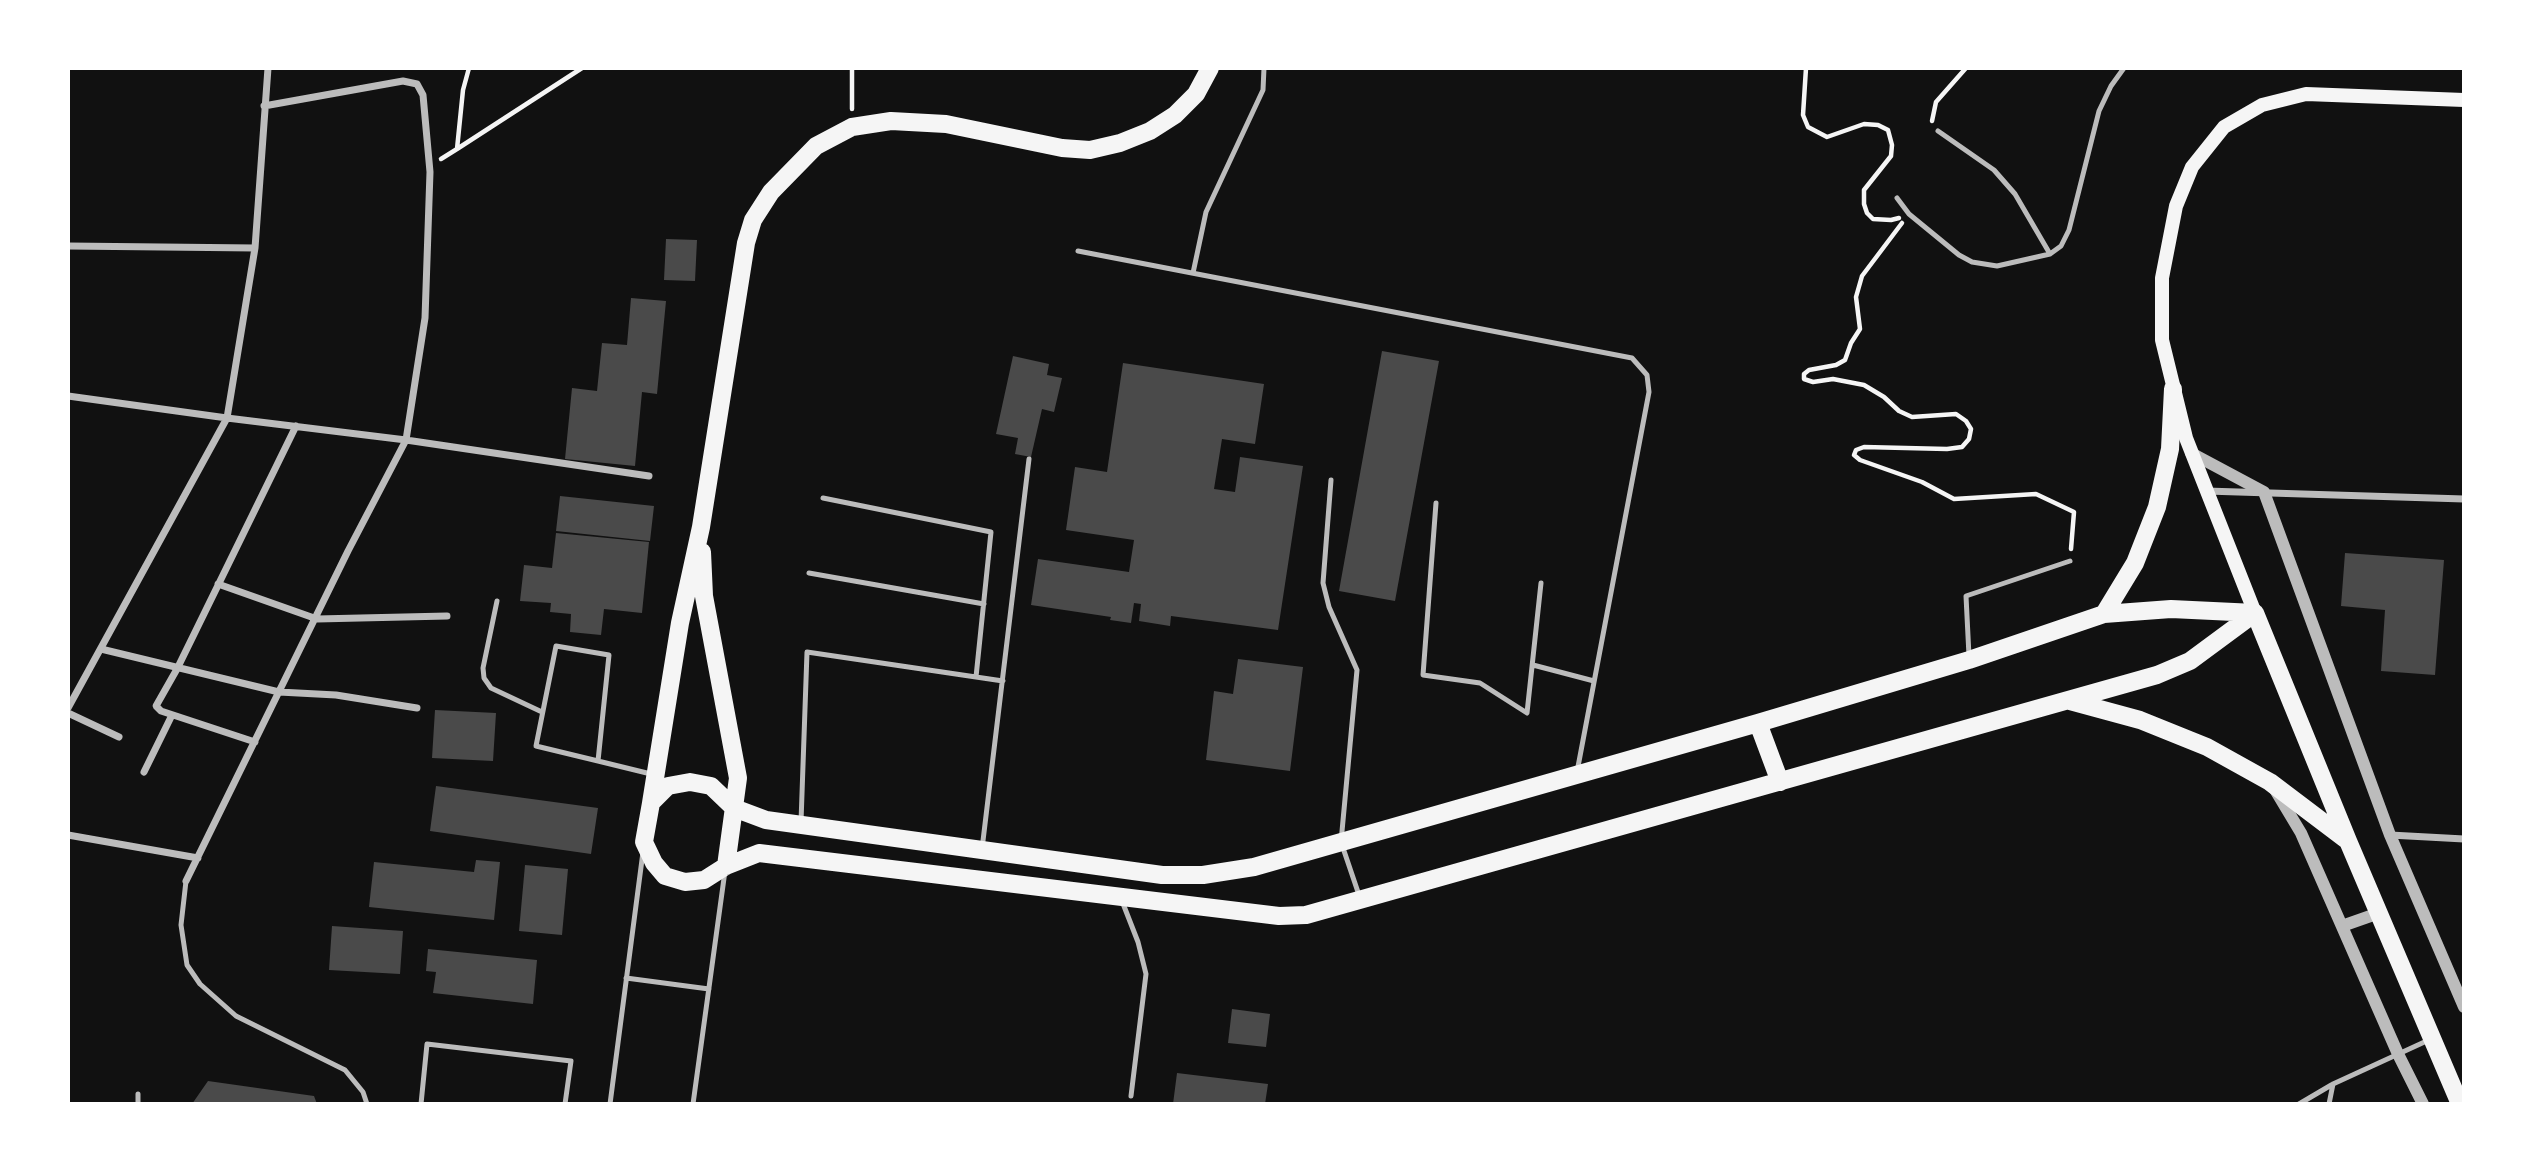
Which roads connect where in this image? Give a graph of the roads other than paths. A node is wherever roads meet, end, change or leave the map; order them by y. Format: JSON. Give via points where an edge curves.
{"nodes":[{"id":1,"x":268,"y":68,"type":"edge"},
{"id":2,"x":1210,"y":68,"type":"edge"},
{"id":3,"x":1264,"y":68,"type":"edge"},
{"id":4,"x":2124,"y":68,"type":"edge"},
{"id":5,"x":2464,"y":100,"type":"edge"},
{"id":6,"x":264,"y":106,"type":"junction"},
{"id":7,"x":1938,"y":131,"type":"road end"},
{"id":8,"x":1897,"y":198,"type":"dead end"},
{"id":9,"x":68,"y":246,"type":"edge"},
{"id":10,"x":255,"y":247,"type":"junction"},
{"id":11,"x":1078,"y":251,"type":"dead end"},
{"id":12,"x":2050,"y":254,"type":"junction"},
{"id":13,"x":1192,"y":273,"type":"junction"},
{"id":14,"x":2173,"y":389,"type":"junction"},
{"id":15,"x":68,"y":396,"type":"edge"},
{"id":16,"x":227,"y":418,"type":"junction"},
{"id":17,"x":296,"y":426,"type":"junction"},
{"id":18,"x":406,"y":440,"type":"junction"},
{"id":19,"x":2191,"y":453,"type":"junction"},
{"id":20,"x":1029,"y":459,"type":"dead end"},
{"id":21,"x":649,"y":475,"type":"dead end"},
{"id":22,"x":1331,"y":480,"type":"dead end"},
{"id":23,"x":2205,"y":491,"type":"junction"},
{"id":24,"x":2264,"y":492,"type":"junction"},
{"id":25,"x":823,"y":498,"type":"dead end"},
{"id":26,"x":2464,"y":499,"type":"edge"},
{"id":27,"x":1436,"y":503,"type":"dead end"},
{"id":28,"x":701,"y":527,"type":"junction"},
{"id":29,"x":2070,"y":561,"type":"road end"},
{"id":30,"x":809,"y":573,"type":"dead end"},
{"id":31,"x":1541,"y":583,"type":"dead end"},
{"id":32,"x":218,"y":584,"type":"junction"},
{"id":33,"x":497,"y":601,"type":"dead end"},
{"id":34,"x":984,"y":604,"type":"junction"},
{"id":35,"x":2255,"y":613,"type":"junction"},
{"id":36,"x":2104,"y":614,"type":"junction"},
{"id":37,"x":447,"y":616,"type":"dead end"},
{"id":38,"x":317,"y":619,"type":"junction"},
{"id":39,"x":101,"y":649,"type":"junction"},
{"id":40,"x":1969,"y":660,"type":"junction"},
{"id":41,"x":1533,"y":665,"type":"junction"},
{"id":42,"x":177,"y":669,"type":"junction"},
{"id":43,"x":976,"y":677,"type":"junction"},
{"id":44,"x":1003,"y":681,"type":"junction"},
{"id":45,"x":1594,"y":681,"type":"junction"},
{"id":46,"x":279,"y":692,"type":"junction"},
{"id":47,"x":2070,"y":701,"type":"junction"},
{"id":48,"x":417,"y":708,"type":"dead end"},
{"id":49,"x":68,"y":711,"type":"edge"},
{"id":50,"x":542,"y":712,"type":"junction"},
{"id":51,"x":172,"y":715,"type":"junction"},
{"id":52,"x":1758,"y":723,"type":"junction"},
{"id":53,"x":119,"y":737,"type":"dead end"},
{"id":54,"x":255,"y":742,"type":"junction"},
{"id":55,"x":597,"y":761,"type":"junction"},
{"id":56,"x":144,"y":772,"type":"dead end"},
{"id":57,"x":655,"y":775,"type":"junction"},
{"id":58,"x":1576,"y":775,"type":"junction"},
{"id":59,"x":1780,"y":782,"type":"junction"},
{"id":60,"x":2270,"y":782,"type":"junction"},
{"id":61,"x":650,"y":803,"type":"junction"},
{"id":62,"x":734,"y":808,"type":"junction"},
{"id":63,"x":801,"y":826,"type":"junction"},
{"id":64,"x":68,"y":835,"type":"edge"},
{"id":65,"x":2390,"y":835,"type":"junction"},
{"id":66,"x":2464,"y":839,"type":"edge"},
{"id":67,"x":2348,"y":841,"type":"junction"},
{"id":68,"x":644,"y":842,"type":"junction"},
{"id":69,"x":1341,"y":842,"type":"junction"},
{"id":70,"x":982,"y":850,"type":"junction"},
{"id":71,"x":198,"y":858,"type":"junction"},
{"id":72,"x":726,"y":866,"type":"junction"},
{"id":73,"x":186,"y":881,"type":"joint"},
{"id":74,"x":1121,"y":897,"type":"junction"},
{"id":75,"x":1361,"y":901,"type":"junction"},
{"id":76,"x":2379,"y":913,"type":"junction"},
{"id":77,"x":2342,"y":926,"type":"junction"},
{"id":78,"x":626,"y":978,"type":"junction"},
{"id":79,"x":709,"y":989,"type":"junction"},
{"id":80,"x":2464,"y":1007,"type":"edge"},
{"id":81,"x":2432,"y":1038,"type":"junction"},
{"id":82,"x":2398,"y":1054,"type":"junction"},
{"id":83,"x":2333,"y":1084,"type":"junction"},
{"id":84,"x":138,"y":1094,"type":"dead end"},
{"id":85,"x":1131,"y":1097,"type":"dead end"},
{"id":86,"x":138,"y":1104,"type":"edge"},
{"id":87,"x":367,"y":1104,"type":"edge"},
{"id":88,"x":421,"y":1104,"type":"edge"},
{"id":89,"x":565,"y":1104,"type":"edge"},
{"id":90,"x":610,"y":1104,"type":"edge"},
{"id":91,"x":693,"y":1104,"type":"edge"},
{"id":92,"x":2299,"y":1104,"type":"edge"},
{"id":93,"x":2329,"y":1104,"type":"edge"},
{"id":94,"x":2423,"y":1104,"type":"edge"},
{"id":95,"x":2460,"y":1104,"type":"edge"}],
"edges":[{"from":1,"to":6,"type":"street"},
{"from":2,"to":28,"type":"main road","via":[[1196,94],[1167,120],[1140,135],[1090,150],[946,124],[891,121],[852,127],[816,146],[771,192],[753,220],[746,243]]},
{"from":3,"to":13,"type":"lane","via":[[1263,90],[1206,212]]},
{"from":4,"to":12,"type":"lane","via":[[2099,111],[2069,230],[2061,246]]},
{"from":5,"to":14,"type":"main road","via":[[2306,94],[2262,105],[2224,127],[2192,167],[2176,206],[2162,278],[2162,340]]},
{"from":6,"to":10,"type":"street"},
{"from":6,"to":18,"type":"street","via":[[403,81],[417,84],[423,95],[430,166],[425,318]]},
{"from":7,"to":12,"type":"lane","via":[[1994,170],[2015,194]]},
{"from":8,"to":12,"type":"lane","via":[[1909,214],[1972,262],[1997,266]]},
{"from":9,"to":10,"type":"street"},
{"from":10,"to":16,"type":"street"},
{"from":11,"to":13,"type":"lane"},
{"from":13,"to":45,"type":"lane","via":[[1632,358],[1647,375],[1649,392]]},
{"from":14,"to":19,"type":"main road"},
{"from":14,"to":36,"type":"main road","via":[[2170,449],[2157,507],[2135,563]]},
{"from":15,"to":16,"type":"street"},
{"from":16,"to":17,"type":"street"},
{"from":16,"to":39,"type":"street"},
{"from":17,"to":18,"type":"street"},
{"from":17,"to":32,"type":"street"},
{"from":18,"to":21,"type":"street"},
{"from":18,"to":38,"type":"street"},
{"from":19,"to":23,"type":"main road"},
{"from":19,"to":24,"type":"street"},
{"from":20,"to":44,"type":"lane"},
{"from":22,"to":69,"type":"lane","via":[[1323,583],[1357,670]]},
{"from":23,"to":24,"type":"street"},
{"from":23,"to":35,"type":"main road"},
{"from":24,"to":26,"type":"street"},
{"from":24,"to":65,"type":"street"},
{"from":25,"to":34,"type":"lane","via":[[991,532]]},
{"from":27,"to":41,"type":"lane","via":[[1423,675],[1480,683],[1527,713]]},
{"from":28,"to":57,"type":"main road"},
{"from":28,"to":62,"type":"main road","via":[[704,596],[738,778]]},
{"from":29,"to":40,"type":"lane","via":[[1966,596]]},
{"from":30,"to":34,"type":"lane"},
{"from":31,"to":41,"type":"lane"},
{"from":32,"to":38,"type":"street"},
{"from":32,"to":42,"type":"street"},
{"from":33,"to":50,"type":"lane","via":[[484,678],[491,688]]},
{"from":34,"to":43,"type":"lane"},
{"from":35,"to":36,"type":"main road","via":[[2171,609]]},
{"from":35,"to":47,"type":"main road","via":[[2190,661]]},
{"from":35,"to":67,"type":"main road"},
{"from":36,"to":40,"type":"main road"},
{"from":37,"to":38,"type":"street"},
{"from":38,"to":46,"type":"street"},
{"from":39,"to":42,"type":"street"},
{"from":39,"to":49,"type":"street"},
{"from":40,"to":52,"type":"main road"},
{"from":41,"to":45,"type":"lane"},
{"from":42,"to":46,"type":"street"},
{"from":42,"to":51,"type":"street","via":[[156,706]]},
{"from":43,"to":44,"type":"lane"},
{"from":43,"to":63,"type":"lane","via":[[807,652]]},
{"from":44,"to":70,"type":"lane"},
{"from":45,"to":58,"type":"lane"},
{"from":46,"to":48,"type":"street","via":[[336,695]]},
{"from":46,"to":54,"type":"street"},
{"from":47,"to":59,"type":"main road"},
{"from":47,"to":60,"type":"main road","via":[[2140,720],[2207,747]]},
{"from":49,"to":53,"type":"street"},
{"from":50,"to":55,"type":"lane","via":[[536,746]]},
{"from":50,"to":55,"type":"lane","via":[[556,646],[609,655]]},
{"from":51,"to":54,"type":"street"},
{"from":51,"to":56,"type":"street"},
{"from":52,"to":58,"type":"main road"},
{"from":52,"to":59,"type":"main road"},
{"from":54,"to":71,"type":"street"},
{"from":55,"to":57,"type":"lane"},
{"from":57,"to":61,"type":"main road"},
{"from":58,"to":69,"type":"main road"},
{"from":59,"to":75,"type":"main road"},
{"from":60,"to":67,"type":"main road"},
{"from":60,"to":77,"type":"street","via":[[2301,832]]},
{"from":61,"to":62,"type":"main road","via":[[668,786],[690,782],[711,786]]},
{"from":61,"to":68,"type":"main road"},
{"from":62,"to":63,"type":"main road"},
{"from":62,"to":72,"type":"main road"},
{"from":63,"to":70,"type":"main road"},
{"from":64,"to":71,"type":"street"},
{"from":65,"to":66,"type":"street"},
{"from":65,"to":80,"type":"street"},
{"from":67,"to":76,"type":"main road"},
{"from":68,"to":72,"type":"main road","via":[[665,876],[685,882],[704,880]]},
{"from":68,"to":78,"type":"lane"},
{"from":69,"to":70,"type":"main road","via":[[1203,876],[1162,875]]},
{"from":69,"to":75,"type":"lane"},
{"from":71,"to":73,"type":"street"},
{"from":72,"to":74,"type":"main road","via":[[759,853]]},
{"from":72,"to":79,"type":"lane"},
{"from":73,"to":87,"type":"lane","via":[[181,925],[187,965],[200,984],[236,1016],[345,1070]]},
{"from":74,"to":75,"type":"main road","via":[[1279,916],[1306,915]]},
{"from":74,"to":85,"type":"lane","via":[[1146,974]]},
{"from":76,"to":77,"type":"street"},
{"from":76,"to":81,"type":"main road"},
{"from":77,"to":82,"type":"street"},
{"from":78,"to":79,"type":"lane"},
{"from":78,"to":90,"type":"lane"},
{"from":79,"to":91,"type":"lane"},
{"from":81,"to":82,"type":"lane"},
{"from":81,"to":95,"type":"main road"},
{"from":82,"to":83,"type":"lane"},
{"from":82,"to":94,"type":"street"},
{"from":83,"to":92,"type":"lane"},
{"from":83,"to":93,"type":"lane"},
{"from":84,"to":86,"type":"lane"},
{"from":88,"to":89,"type":"lane","via":[[427,1044],[571,1061]]}]}
